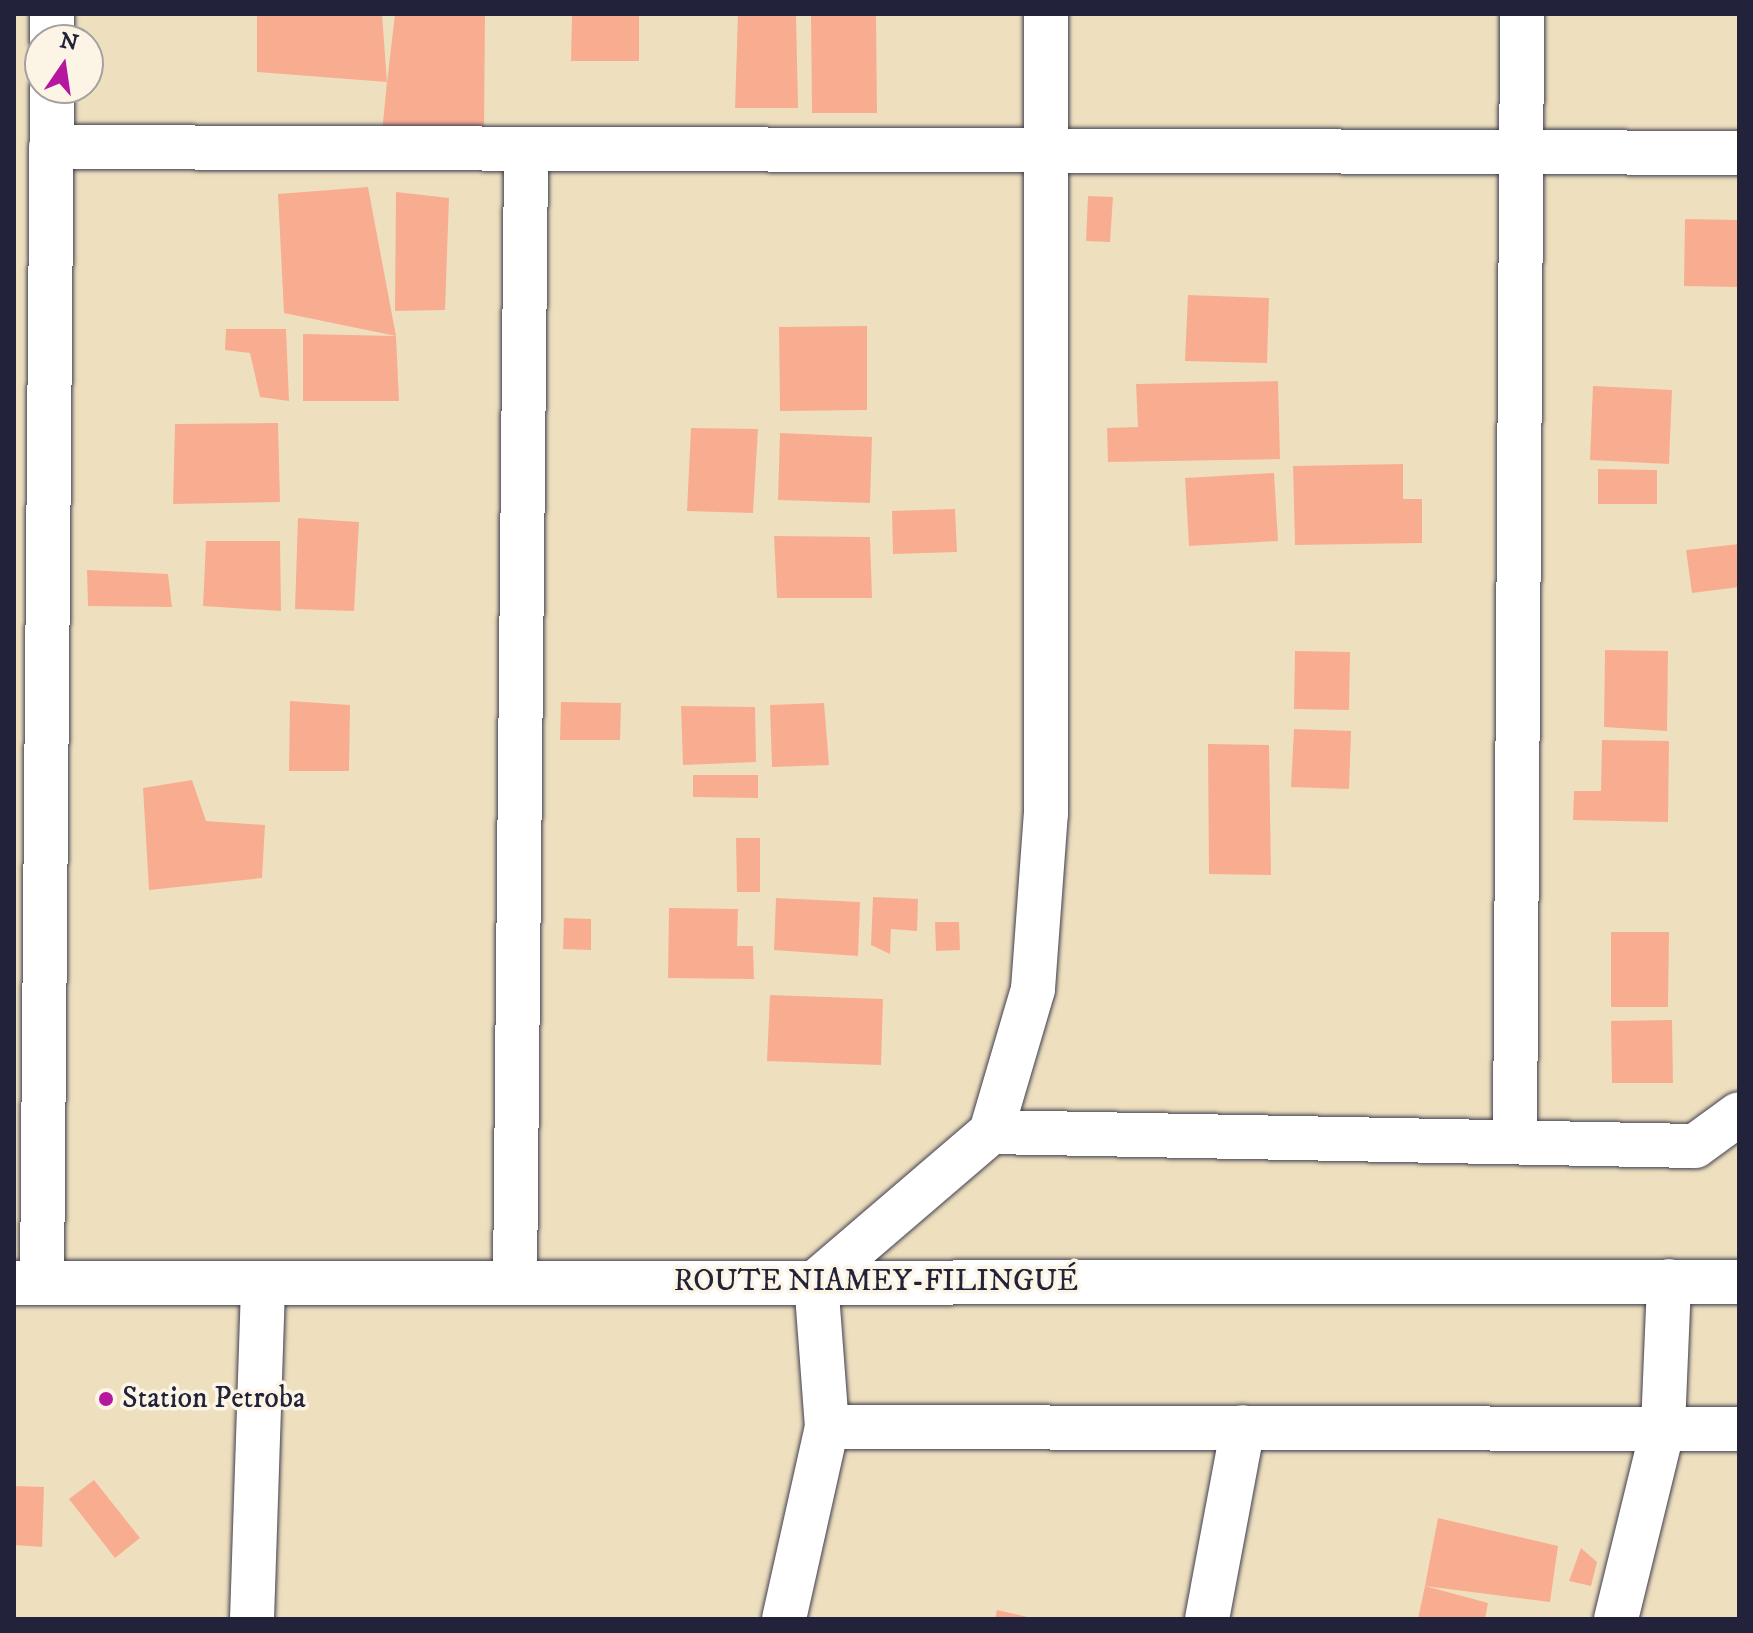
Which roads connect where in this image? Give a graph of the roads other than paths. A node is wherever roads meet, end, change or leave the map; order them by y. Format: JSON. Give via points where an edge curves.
{"nodes":[{"id":1,"x":1046,"y":14,"type":"edge"},
{"id":2,"x":1522,"y":14,"type":"edge"},
{"id":3,"x":52,"y":104,"type":"edge"},
{"id":4,"x":51,"y":147,"type":"junction"},
{"id":5,"x":526,"y":149,"type":"junction"},
{"id":6,"x":1050,"y":150,"type":"junction"},
{"id":7,"x":1521,"y":152,"type":"junction"},
{"id":8,"x":1739,"y":153,"type":"edge"},
{"id":9,"x":32,"y":209,"type":"edge"},
{"id":10,"x":1739,"y":1114,"type":"edge"},
{"id":11,"x":991,"y":1132,"type":"junction"},
{"id":12,"x":1515,"y":1142,"type":"junction"},
{"id":13,"x":1669,"y":1281,"type":"junction"},
{"id":14,"x":816,"y":1282,"type":"junction"},
{"id":15,"x":1739,"y":1282,"type":"edge"},
{"id":16,"x":28,"y":1283,"type":"edge"},
{"id":17,"x":515,"y":1283,"type":"junction"},
{"id":18,"x":263,"y":1286,"type":"junction"},
{"id":19,"x":827,"y":1427,"type":"junction"},
{"id":20,"x":1243,"y":1427,"type":"junction"},
{"id":21,"x":1663,"y":1427,"type":"junction"},
{"id":22,"x":1739,"y":1429,"type":"edge"},
{"id":23,"x":252,"y":1619,"type":"edge"},
{"id":24,"x":784,"y":1619,"type":"edge"},
{"id":25,"x":1207,"y":1619,"type":"edge"},
{"id":26,"x":1616,"y":1619,"type":"edge"}],
"edges":[{"from":1,"to":6,"type":"street"},
{"from":2,"to":7,"type":"street"},
{"from":3,"to":4,"type":"street"},
{"from":4,"to":5,"type":"street"},
{"from":4,"to":9,"type":"street"},
{"from":5,"to":6,"type":"street"},
{"from":5,"to":17,"type":"street"},
{"from":6,"to":7,"type":"street"},
{"from":6,"to":11,"type":"street","via":[[1046,814],[1033,989]]},
{"from":7,"to":8,"type":"street"},
{"from":7,"to":12,"type":"street"},
{"from":9,"to":16,"type":"street"},
{"from":10,"to":12,"type":"street","via":[[1695,1146]]},
{"from":11,"to":12,"type":"street"},
{"from":11,"to":14,"type":"street"},
{"from":13,"to":14,"type":"street","name":"ROUTE NIAMEY-FILINGUÉ"},
{"from":13,"to":15,"type":"street","name":"ROUTE NIAMEY-FILINGUÉ"},
{"from":13,"to":21,"type":"street"},
{"from":14,"to":17,"type":"street","name":"ROUTE NIAMEY-FILINGUÉ"},
{"from":14,"to":19,"type":"street"},
{"from":16,"to":18,"type":"street","name":"ROUTE NIAMEY-FILINGUÉ"},
{"from":17,"to":18,"type":"street","name":"ROUTE NIAMEY-FILINGUÉ"},
{"from":18,"to":23,"type":"street"},
{"from":19,"to":20,"type":"street"},
{"from":19,"to":24,"type":"street"},
{"from":20,"to":21,"type":"street"},
{"from":20,"to":25,"type":"street"},
{"from":21,"to":22,"type":"street"},
{"from":21,"to":26,"type":"street"}]}
